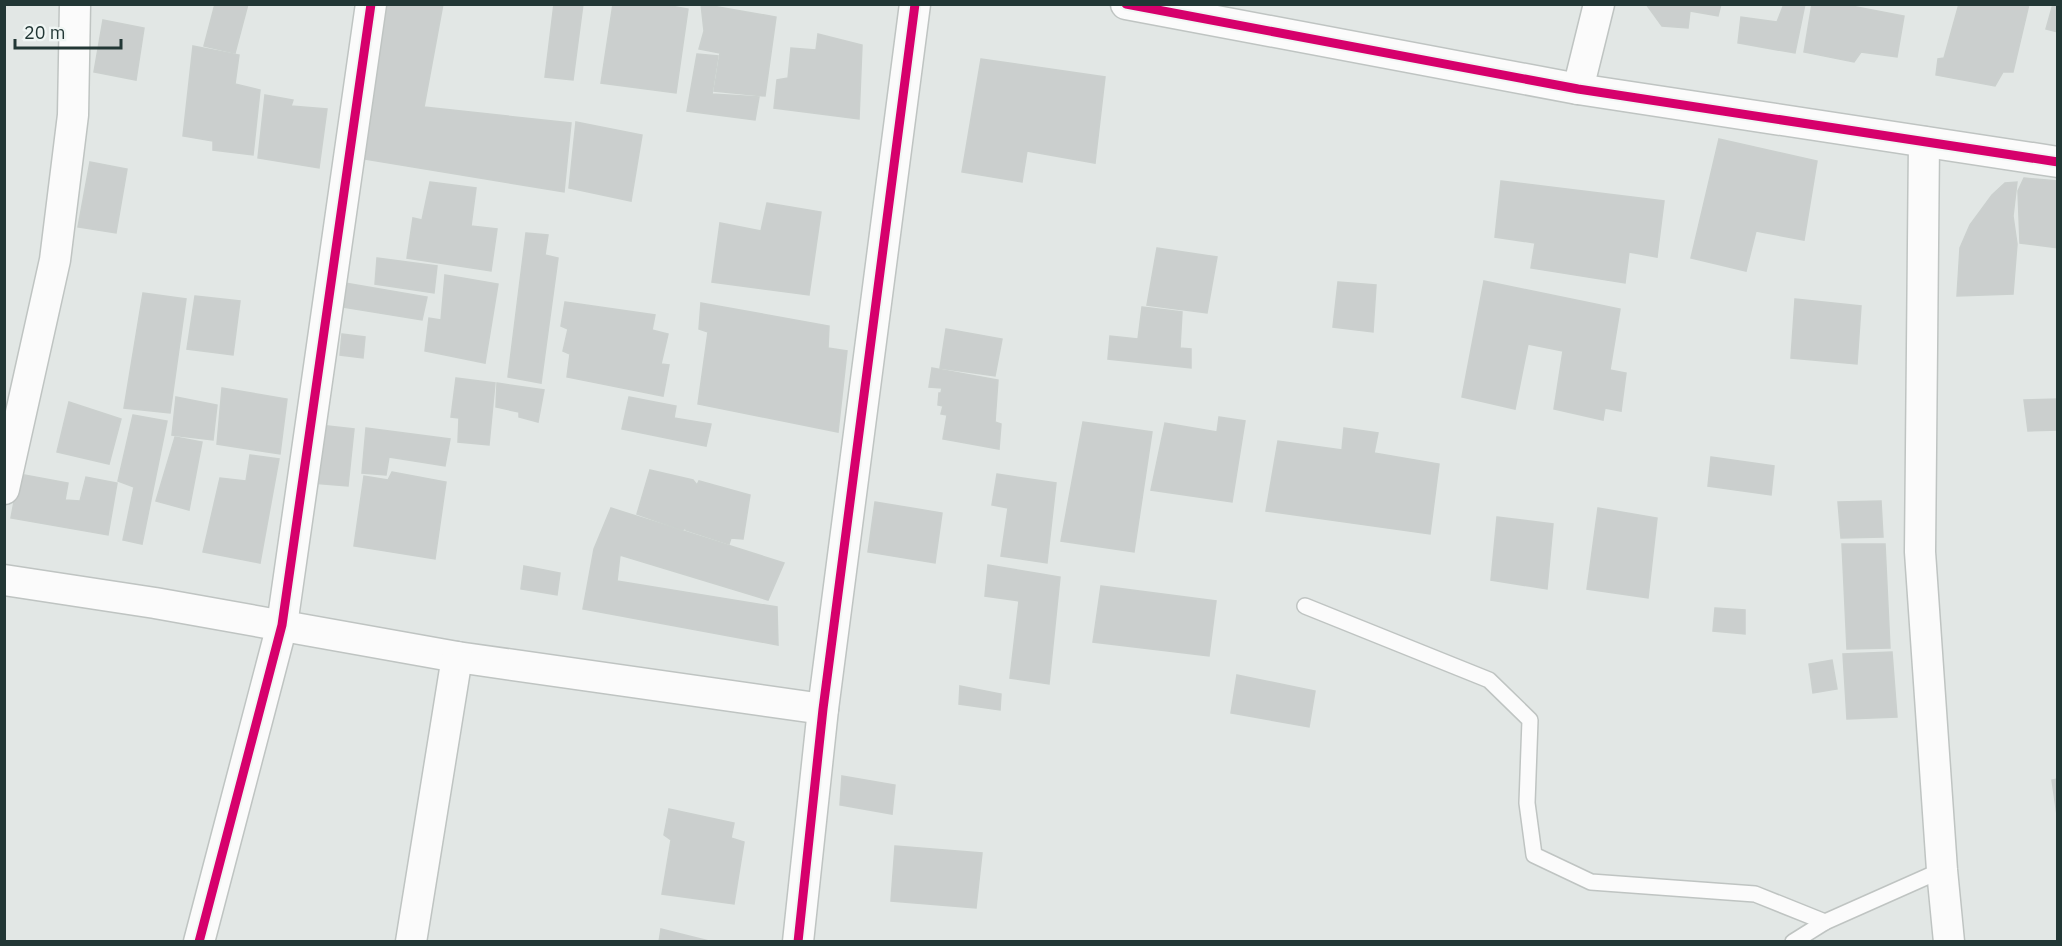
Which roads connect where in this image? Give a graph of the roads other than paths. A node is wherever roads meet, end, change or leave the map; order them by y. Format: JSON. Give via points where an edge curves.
{"nodes":[{"id":1,"x":75,"y":4,"type":"edge"},
{"id":2,"x":371,"y":4,"type":"edge"},
{"id":3,"x":915,"y":4,"type":"edge"},
{"id":4,"x":1126,"y":4,"type":"edge"},
{"id":5,"x":1599,"y":4,"type":"edge"},
{"id":6,"x":1578,"y":89,"type":"junction"},
{"id":7,"x":1924,"y":142,"type":"junction"},
{"id":8,"x":2058,"y":162,"type":"edge"},
{"id":9,"x":4,"y":489,"type":"edge"},
{"id":10,"x":4,"y":580,"type":"edge"},
{"id":11,"x":1305,"y":606,"type":"dead end"},
{"id":12,"x":282,"y":625,"type":"junction"},
{"id":13,"x":457,"y":657,"type":"junction"},
{"id":14,"x":823,"y":709,"type":"junction"},
{"id":15,"x":1942,"y":870,"type":"junction"},
{"id":16,"x":1825,"y":922,"type":"junction"},
{"id":17,"x":198,"y":942,"type":"edge"},
{"id":18,"x":411,"y":942,"type":"edge"},
{"id":19,"x":798,"y":942,"type":"edge"},
{"id":20,"x":1793,"y":942,"type":"edge"},
{"id":21,"x":1949,"y":942,"type":"edge"}],
"edges":[{"from":1,"to":9,"type":"street","via":[[73,115],[55,260]]},
{"from":2,"to":12,"type":"street"},
{"from":3,"to":14,"type":"street"},
{"from":4,"to":6,"type":"street"},
{"from":5,"to":6,"type":"street"},
{"from":6,"to":7,"type":"street"},
{"from":7,"to":8,"type":"street"},
{"from":7,"to":15,"type":"street","via":[[1920,552]]},
{"from":10,"to":12,"type":"street"},
{"from":11,"to":16,"type":"lane","via":[[1489,680],[1530,720],[1527,803],[1534,855],[1591,882],[1755,894]]},
{"from":12,"to":13,"type":"street"},
{"from":12,"to":17,"type":"street"},
{"from":13,"to":14,"type":"street"},
{"from":13,"to":18,"type":"street"},
{"from":14,"to":19,"type":"street"},
{"from":15,"to":16,"type":"lane"},
{"from":15,"to":21,"type":"street"},
{"from":16,"to":20,"type":"lane"}]}
